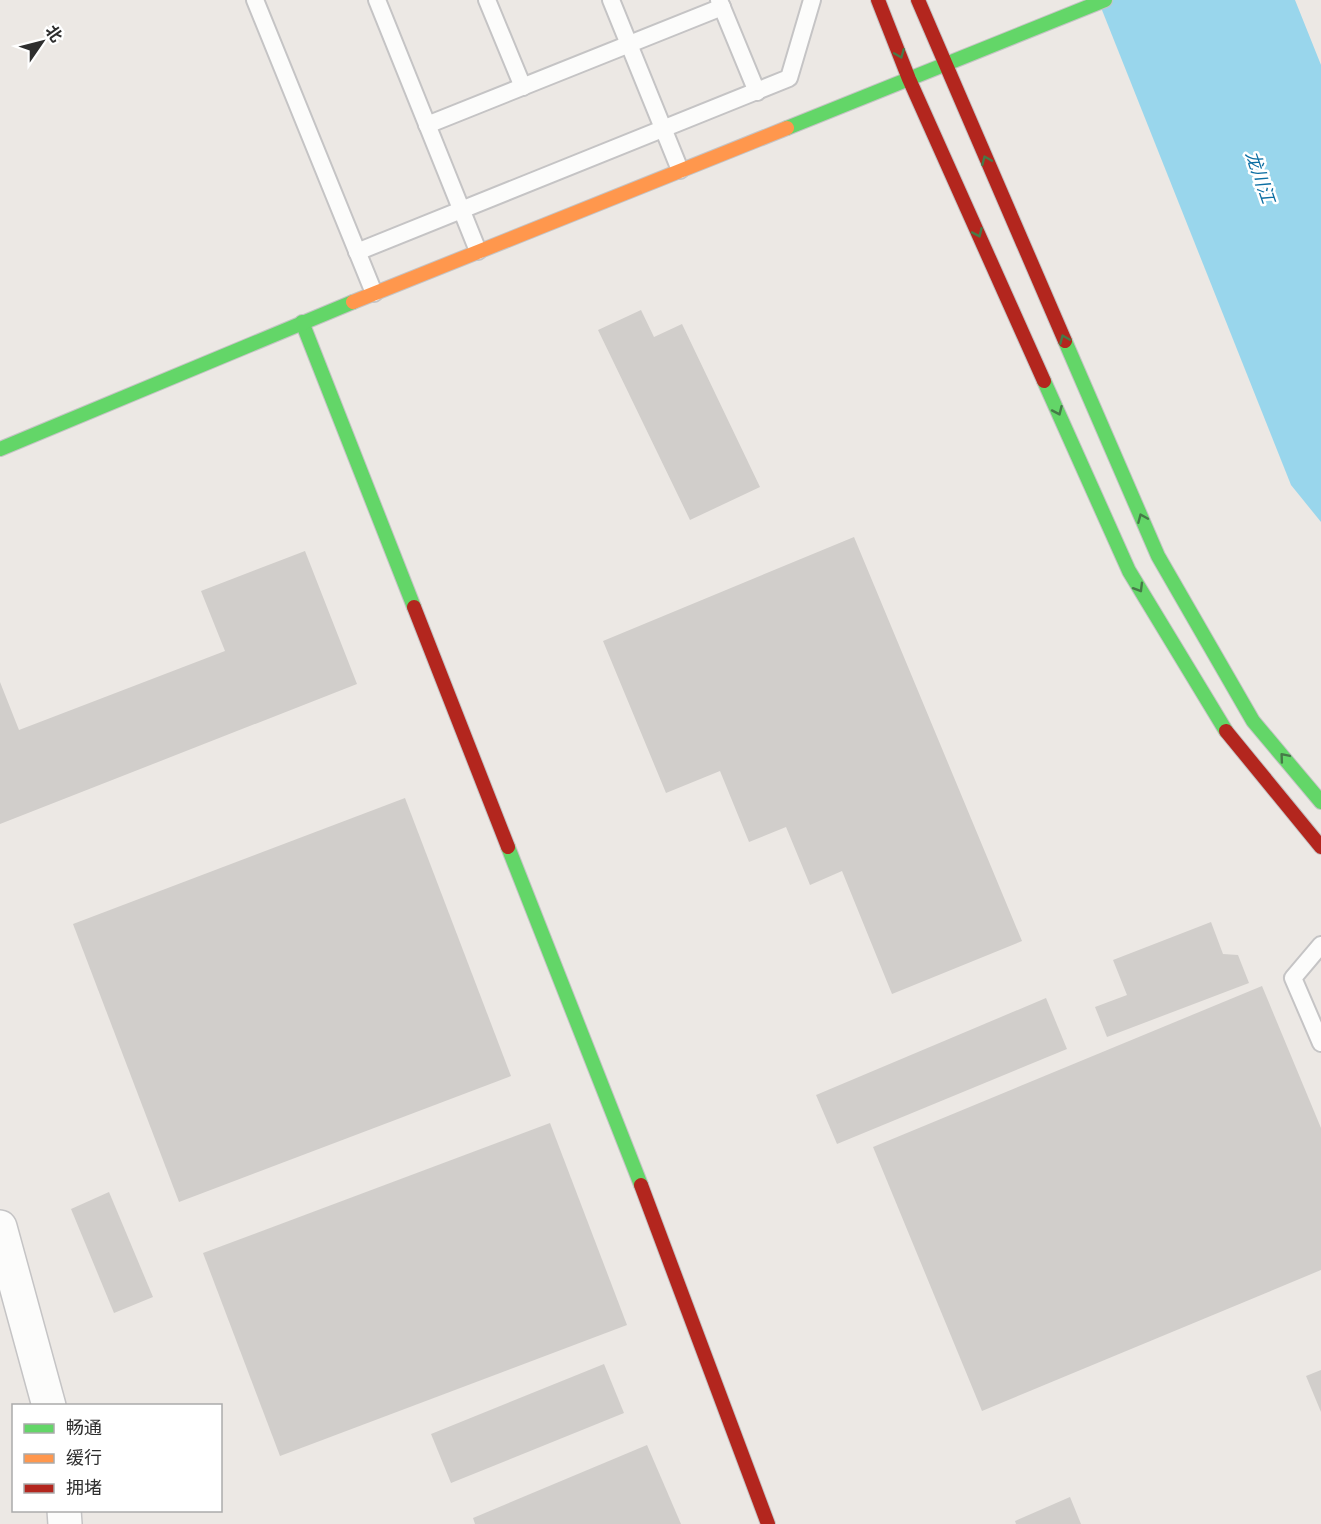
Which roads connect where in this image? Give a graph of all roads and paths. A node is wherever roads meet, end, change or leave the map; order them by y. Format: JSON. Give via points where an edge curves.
{"nodes":[{"id":1,"x":255,"y":0,"type":"edge"},
{"id":2,"x":377,"y":0,"type":"edge"},
{"id":3,"x":487,"y":0,"type":"edge"},
{"id":4,"x":611,"y":0,"type":"edge"},
{"id":5,"x":812,"y":0,"type":"edge"},
{"id":6,"x":878,"y":0,"type":"edge"},
{"id":7,"x":918,"y":0,"type":"edge"},
{"id":8,"x":1105,"y":0,"type":"edge"},
{"id":9,"x":721,"y":4,"type":"edge"},
{"id":10,"x":629,"y":44,"type":"junction"},
{"id":11,"x":945,"y":64,"type":"junction"},
{"id":12,"x":909,"y":79,"type":"junction"},
{"id":13,"x":523,"y":87,"type":"junction"},
{"id":14,"x":757,"y":92,"type":"junction"},
{"id":15,"x":427,"y":125,"type":"junction"},
{"id":16,"x":664,"y":129,"type":"junction"},
{"id":17,"x":680,"y":170,"type":"junction"},
{"id":18,"x":462,"y":210,"type":"junction"},
{"id":19,"x":478,"y":251,"type":"junction"},
{"id":20,"x":357,"y":252,"type":"junction"},
{"id":21,"x":374,"y":293,"type":"junction"},
{"id":22,"x":302,"y":322,"type":"junction"},
{"id":23,"x":0,"y":449,"type":"edge"},
{"id":24,"x":1321,"y":802,"type":"edge"},
{"id":25,"x":1321,"y":847,"type":"edge"},
{"id":26,"x":1321,"y":945,"type":"edge"},
{"id":27,"x":1321,"y":1043,"type":"edge"},
{"id":28,"x":0,"y":1227,"type":"edge"},
{"id":29,"x":48,"y":1404,"type":"edge"},
{"id":30,"x":768,"y":1524,"type":"edge"}],
"edges":[{"from":1,"to":20,"type":"lane"},
{"from":2,"to":15,"type":"lane"},
{"from":3,"to":13,"type":"lane"},
{"from":4,"to":10,"type":"lane"},
{"from":5,"to":14,"type":"lane","via":[[789,78]]},
{"from":6,"to":12,"type":"main road","one_way":true},
{"from":7,"to":11,"type":"main road"},
{"from":8,"to":11,"type":"main road"},
{"from":9,"to":10,"type":"lane"},
{"from":9,"to":14,"type":"lane"},
{"from":10,"to":13,"type":"lane"},
{"from":10,"to":16,"type":"lane"},
{"from":11,"to":12,"type":"main road"},
{"from":24,"to":11,"type":"main road","one_way":true,"via":[[1253,721],[1158,556]]},
{"from":12,"to":17,"type":"main road"},
{"from":12,"to":25,"type":"main road","one_way":true,"via":[[1129,571],[1230,738]]},
{"from":13,"to":15,"type":"lane"},
{"from":14,"to":16,"type":"lane"},
{"from":15,"to":18,"type":"lane"},
{"from":16,"to":17,"type":"lane"},
{"from":16,"to":18,"type":"lane"},
{"from":17,"to":19,"type":"main road"},
{"from":18,"to":19,"type":"lane"},
{"from":18,"to":20,"type":"lane"},
{"from":19,"to":21,"type":"main road"},
{"from":20,"to":21,"type":"lane"},
{"from":21,"to":22,"type":"main road"},
{"from":22,"to":23,"type":"main road"},
{"from":22,"to":30,"type":"main road","via":[[655,1223]]},
{"from":26,"to":27,"type":"lane","via":[[1293,978]]},
{"from":28,"to":29,"type":"street"}]}
